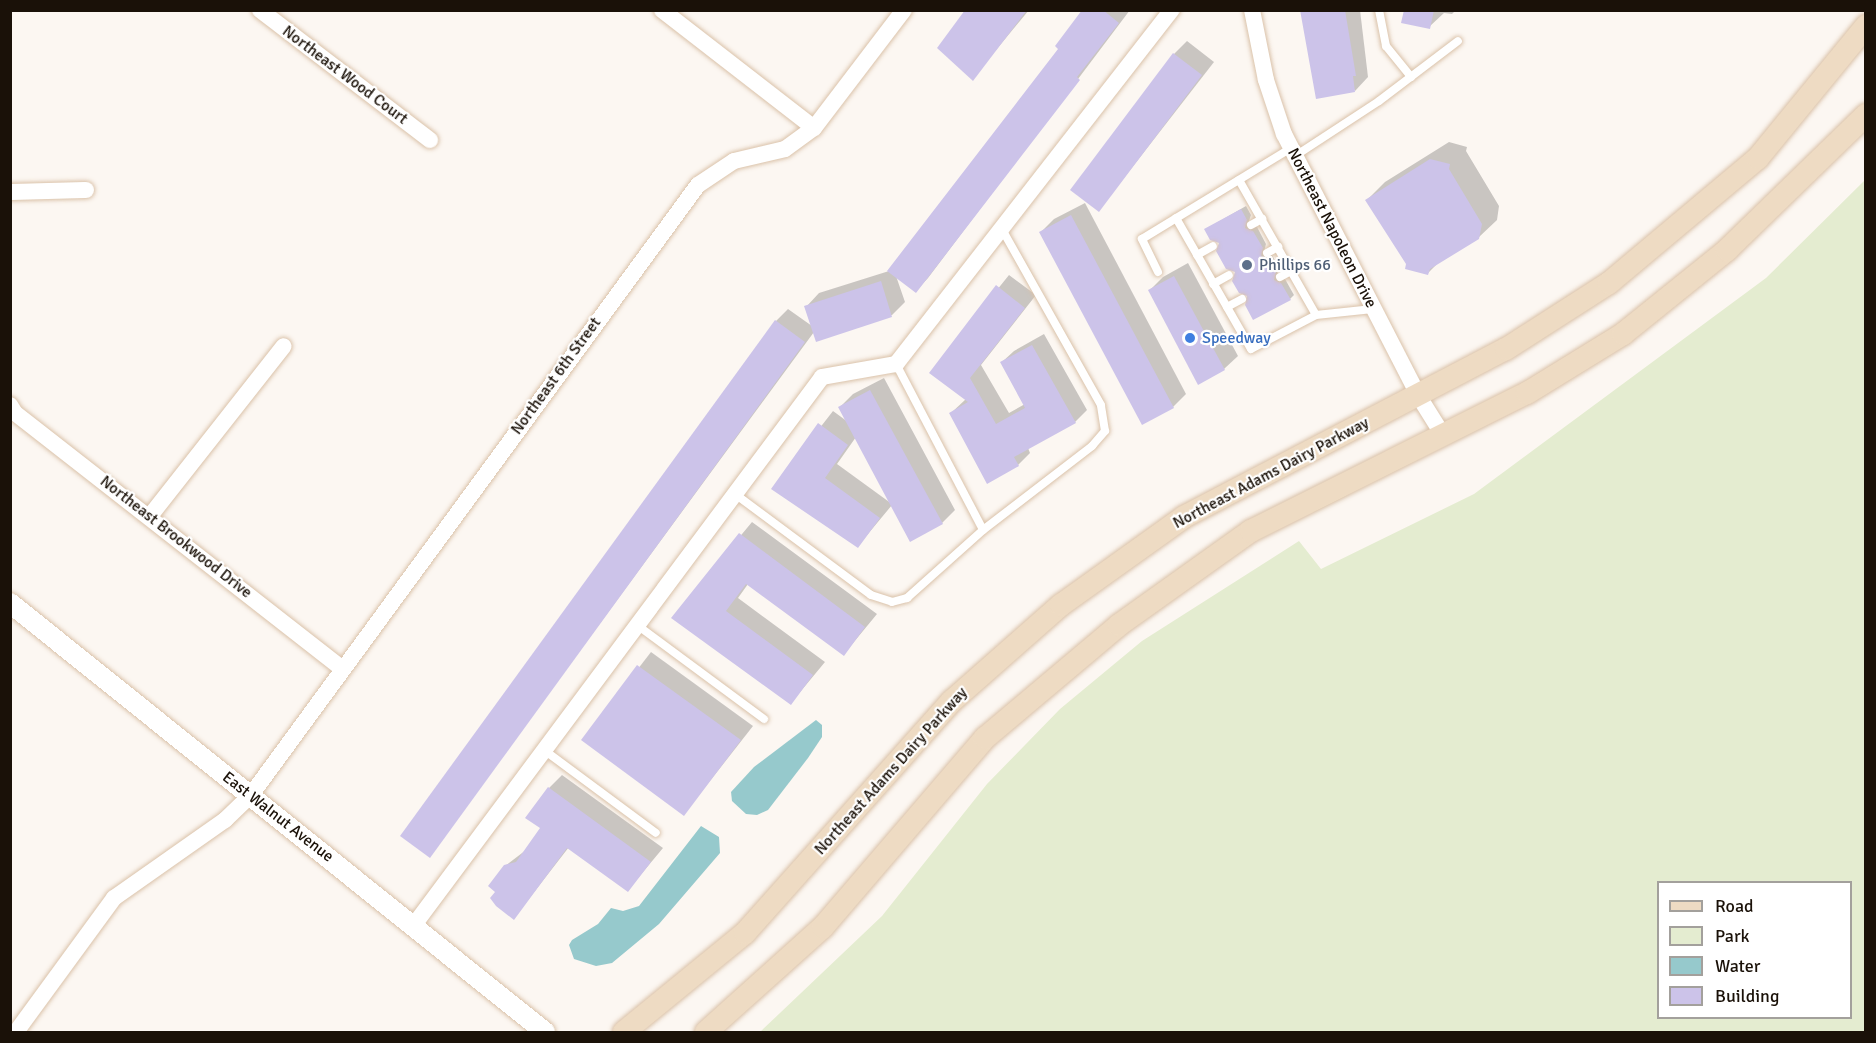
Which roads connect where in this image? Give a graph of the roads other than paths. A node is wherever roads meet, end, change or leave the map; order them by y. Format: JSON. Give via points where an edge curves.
{"nodes":[{"id":1,"x":260,"y":10,"type":"edge"},
{"id":2,"x":662,"y":10,"type":"edge"},
{"id":3,"x":904,"y":10,"type":"edge"},
{"id":4,"x":1172,"y":10,"type":"edge"},
{"id":5,"x":1252,"y":10,"type":"edge"},
{"id":6,"x":1379,"y":10,"type":"edge"},
{"id":7,"x":1866,"y":26,"type":"edge"},
{"id":8,"x":1458,"y":41,"type":"dead end"},
{"id":9,"x":1411,"y":77,"type":"junction"},
{"id":10,"x":1866,"y":115,"type":"edge"},
{"id":11,"x":814,"y":128,"type":"junction"},
{"id":12,"x":430,"y":140,"type":"dead end"},
{"id":13,"x":1293,"y":152,"type":"junction"},
{"id":14,"x":1239,"y":180,"type":"junction"},
{"id":15,"x":86,"y":190,"type":"dead end"},
{"id":16,"x":10,"y":192,"type":"edge"},
{"id":17,"x":1176,"y":218,"type":"junction"},
{"id":18,"x":1262,"y":219,"type":"junction"},
{"id":19,"x":1251,"y":225,"type":"dead end"},
{"id":20,"x":1002,"y":229,"type":"junction"},
{"id":21,"x":1214,"y":246,"type":"dead end"},
{"id":22,"x":1278,"y":247,"type":"junction"},
{"id":23,"x":1267,"y":253,"type":"dead end"},
{"id":24,"x":1197,"y":255,"type":"junction"},
{"id":25,"x":1291,"y":271,"type":"junction"},
{"id":26,"x":1158,"y":272,"type":"dead end"},
{"id":27,"x":1229,"y":275,"type":"dead end"},
{"id":28,"x":1280,"y":277,"type":"dead end"},
{"id":29,"x":1214,"y":284,"type":"junction"},
{"id":30,"x":1242,"y":299,"type":"dead end"},
{"id":31,"x":1227,"y":307,"type":"junction"},
{"id":32,"x":1373,"y":309,"type":"junction"},
{"id":33,"x":1316,"y":315,"type":"junction"},
{"id":34,"x":284,"y":346,"type":"dead end"},
{"id":35,"x":896,"y":364,"type":"junction"},
{"id":36,"x":1418,"y":395,"type":"junction"},
{"id":37,"x":10,"y":405,"type":"edge"},
{"id":38,"x":1443,"y":435,"type":"junction"},
{"id":39,"x":735,"y":494,"type":"junction"},
{"id":40,"x":150,"y":516,"type":"junction"},
{"id":41,"x":983,"y":530,"type":"junction"},
{"id":42,"x":10,"y":603,"type":"edge"},
{"id":43,"x":637,"y":625,"type":"junction"},
{"id":44,"x":343,"y":669,"type":"junction"},
{"id":45,"x":764,"y":719,"type":"dead end"},
{"id":46,"x":544,"y":750,"type":"junction"},
{"id":47,"x":251,"y":795,"type":"junction"},
{"id":48,"x":656,"y":833,"type":"dead end"},
{"id":49,"x":414,"y":925,"type":"junction"},
{"id":50,"x":16,"y":1032,"type":"edge"},
{"id":51,"x":545,"y":1032,"type":"edge"},
{"id":52,"x":624,"y":1032,"type":"edge"},
{"id":53,"x":706,"y":1032,"type":"edge"}],
"edges":[{"from":1,"to":12,"type":"street","name":"Northeast Wood Court"},
{"from":2,"to":11,"type":"street"},
{"from":3,"to":11,"type":"street","name":"Northeast 6th Street"},
{"from":4,"to":20,"type":"street"},
{"from":5,"to":13,"type":"street","name":"Northeast Napoleon Drive","via":[[1266,80]]},
{"from":6,"to":9,"type":"lane","via":[[1386,46]]},
{"from":7,"to":36,"type":"main road","name":"Northeast Adams Dairy Parkway","via":[[1758,158],[1609,283],[1506,349]]},
{"from":8,"to":9,"type":"lane"},
{"from":9,"to":13,"type":"lane"},
{"from":10,"to":38,"type":"main road","via":[[1727,250],[1623,334],[1527,393]]},
{"from":11,"to":44,"type":"street","name":"Northeast 6th Street","via":[[785,149],[734,161],[698,185]]},
{"from":13,"to":14,"type":"lane"},
{"from":13,"to":32,"type":"street","name":"Northeast Napoleon Drive"},
{"from":14,"to":17,"type":"lane"},
{"from":14,"to":18,"type":"lane"},
{"from":15,"to":16,"type":"street"},
{"from":17,"to":24,"type":"lane"},
{"from":17,"to":26,"type":"lane","via":[[1142,239]]},
{"from":18,"to":19,"type":"lane"},
{"from":18,"to":22,"type":"lane"},
{"from":20,"to":35,"type":"street"},
{"from":20,"to":41,"type":"lane","via":[[1101,405],[1105,431]]},
{"from":21,"to":24,"type":"lane"},
{"from":22,"to":23,"type":"lane"},
{"from":22,"to":25,"type":"lane"},
{"from":24,"to":29,"type":"lane"},
{"from":25,"to":28,"type":"lane"},
{"from":25,"to":33,"type":"lane"},
{"from":27,"to":29,"type":"lane"},
{"from":29,"to":31,"type":"lane"},
{"from":30,"to":31,"type":"lane"},
{"from":31,"to":33,"type":"lane","via":[[1251,349]]},
{"from":32,"to":33,"type":"lane"},
{"from":32,"to":36,"type":"street","name":"Northeast Napoleon Drive"},
{"from":34,"to":40,"type":"street"},
{"from":35,"to":39,"type":"street","via":[[822,376]]},
{"from":35,"to":41,"type":"lane"},
{"from":36,"to":38,"type":"street","name":"Northeast Napoleon Drive"},
{"from":36,"to":52,"type":"main road","name":"Northeast Adams Dairy Parkway","via":[[1184,517],[1061,605],[952,700],[745,933]]},
{"from":37,"to":40,"type":"street","name":"Northeast Brookwood Drive","via":[[15,414]]},
{"from":38,"to":53,"type":"main road","via":[[1251,531],[1119,625],[985,738],[823,927]]},
{"from":39,"to":41,"type":"lane","via":[[871,596],[892,602],[907,598]]},
{"from":39,"to":43,"type":"street"},
{"from":40,"to":44,"type":"street","name":"Northeast Brookwood Drive"},
{"from":42,"to":47,"type":"street","name":"East Walnut Avenue"},
{"from":43,"to":45,"type":"lane"},
{"from":43,"to":46,"type":"street"},
{"from":44,"to":47,"type":"street","name":"Northeast 6th Street"},
{"from":46,"to":48,"type":"lane"},
{"from":46,"to":49,"type":"street"},
{"from":47,"to":49,"type":"street","name":"East Walnut Avenue"},
{"from":47,"to":50,"type":"street","name":"Northeast 6th Street","via":[[225,820],[114,898]]},
{"from":49,"to":51,"type":"street","name":"East Walnut Avenue"}]}
